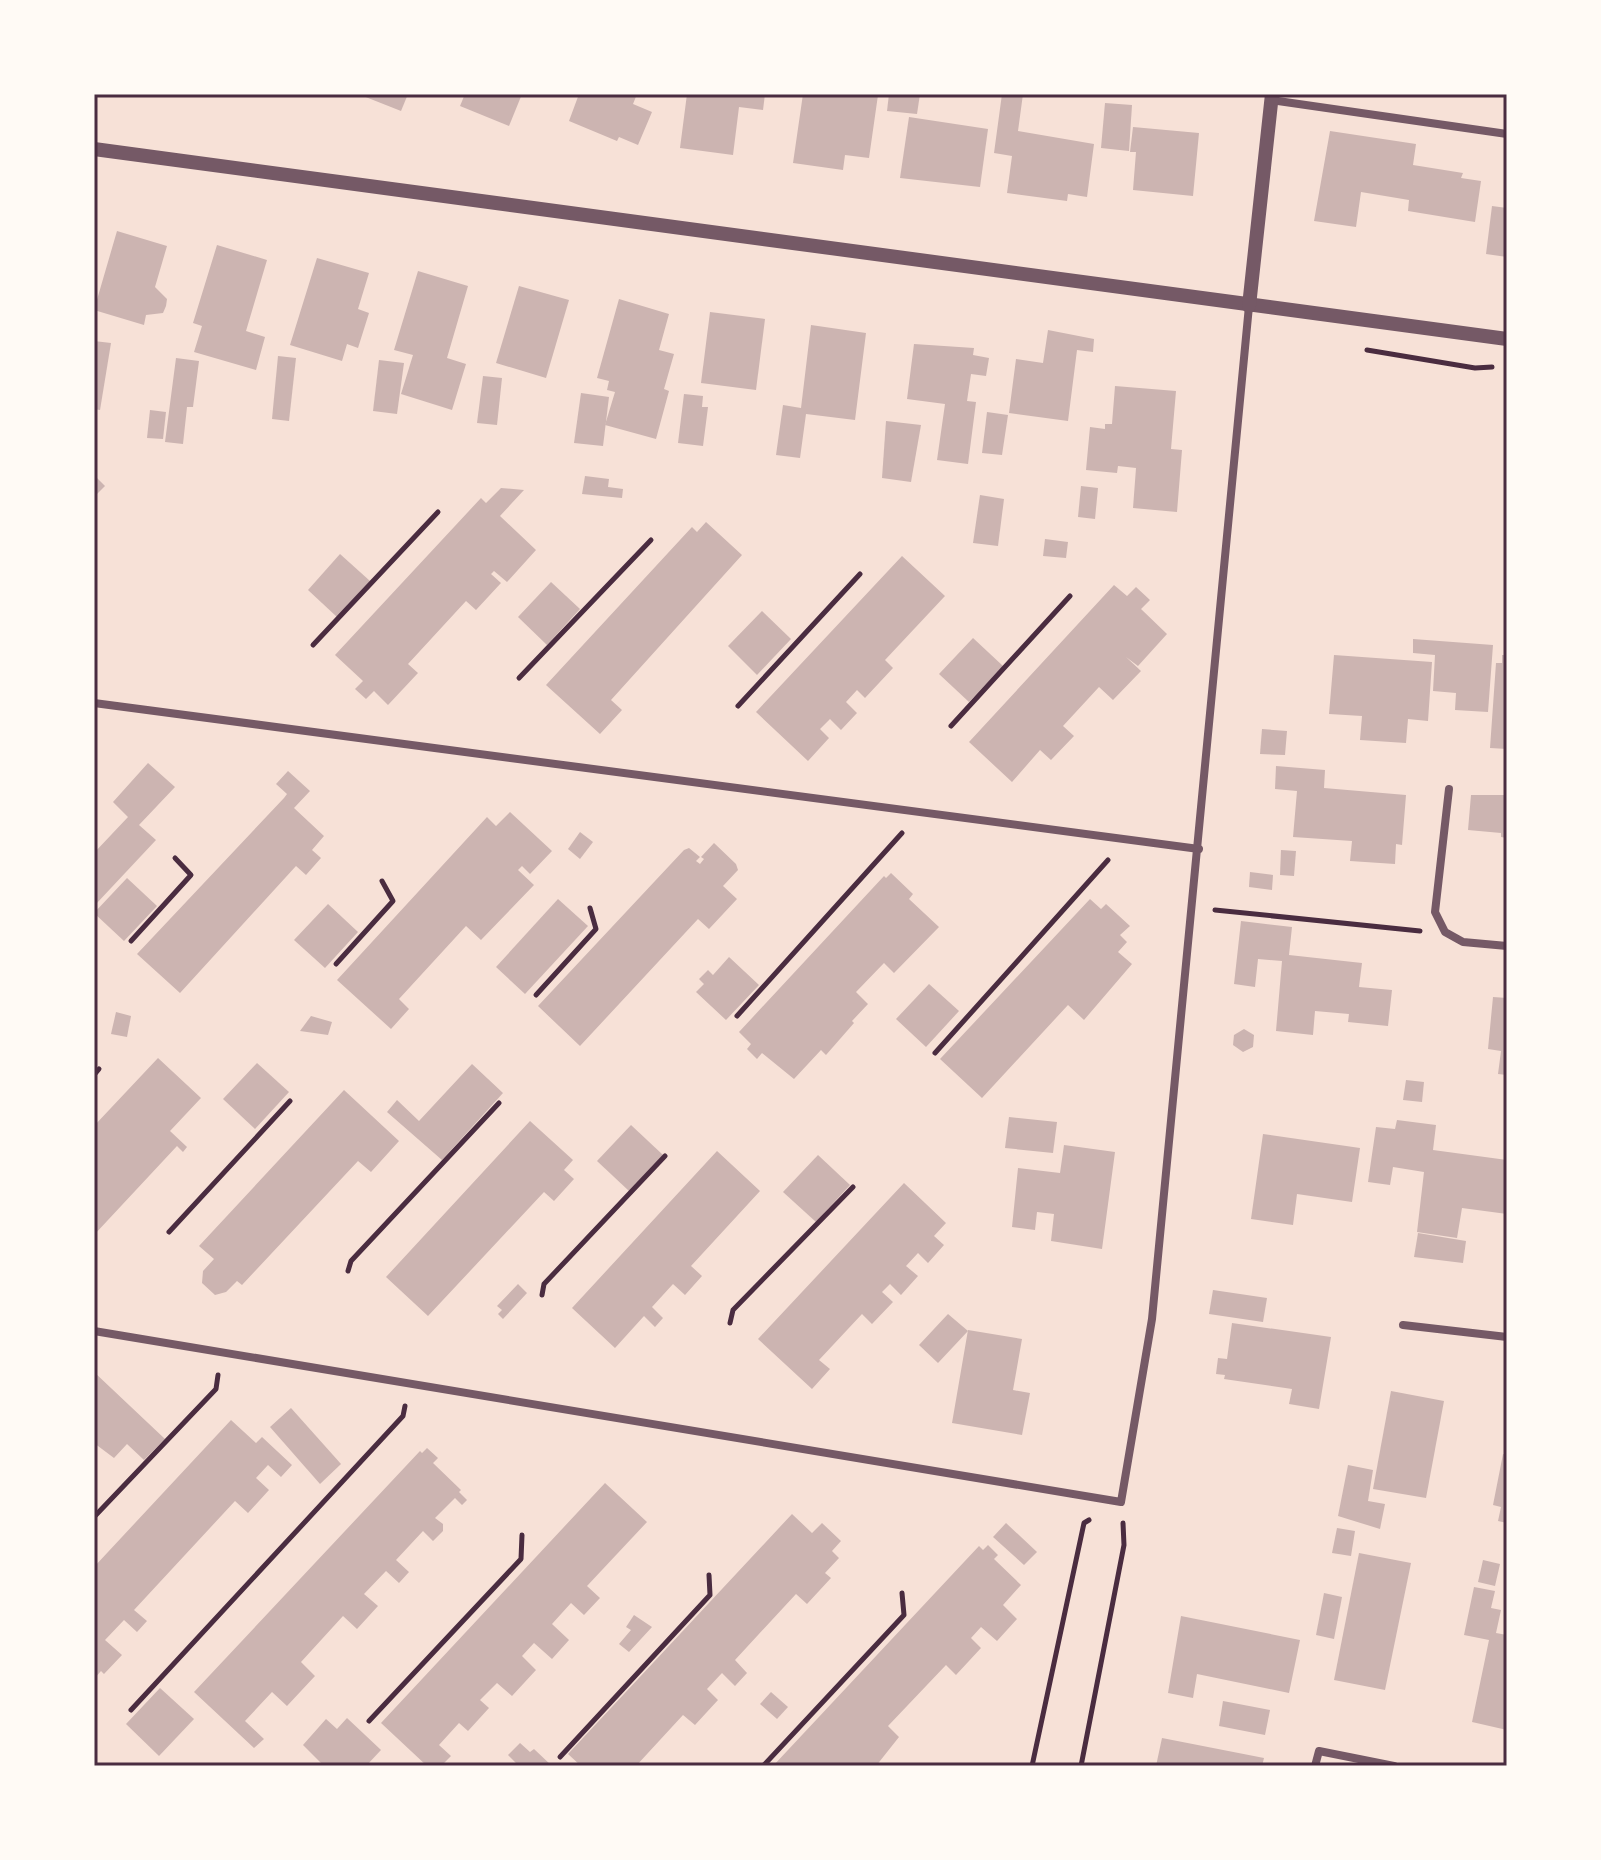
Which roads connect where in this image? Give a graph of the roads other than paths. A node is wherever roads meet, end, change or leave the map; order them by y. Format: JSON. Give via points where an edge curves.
{"nodes":[{"id":1,"x":1271,"y":97,"type":"edge"},
{"id":2,"x":1507,"y":134,"type":"edge"},
{"id":3,"x":94,"y":149,"type":"edge"},
{"id":4,"x":1249,"y":306,"type":"junction"},
{"id":5,"x":1507,"y":339,"type":"edge"},
{"id":6,"x":94,"y":703,"type":"edge"},
{"id":7,"x":1449,"y":789,"type":"dead end"},
{"id":8,"x":1199,"y":849,"type":"junction"},
{"id":9,"x":1507,"y":946,"type":"edge"},
{"id":10,"x":1403,"y":1325,"type":"dead end"},
{"id":11,"x":94,"y":1331,"type":"edge"},
{"id":12,"x":1507,"y":1337,"type":"edge"},
{"id":13,"x":1315,"y":1766,"type":"edge"},
{"id":14,"x":1394,"y":1766,"type":"edge"}],
"edges":[{"from":1,"to":2,"type":"street"},
{"from":1,"to":4,"type":"street"},
{"from":3,"to":4,"type":"street"},
{"from":4,"to":5,"type":"street"},
{"from":4,"to":8,"type":"street"},
{"from":6,"to":8,"type":"street"},
{"from":7,"to":9,"type":"street","via":[[1435,912],[1445,932],[1463,942]]},
{"from":8,"to":11,"type":"street","via":[[1152,1319],[1121,1502]]},
{"from":10,"to":12,"type":"street"},
{"from":13,"to":14,"type":"street","via":[[1319,1751]]}]}
